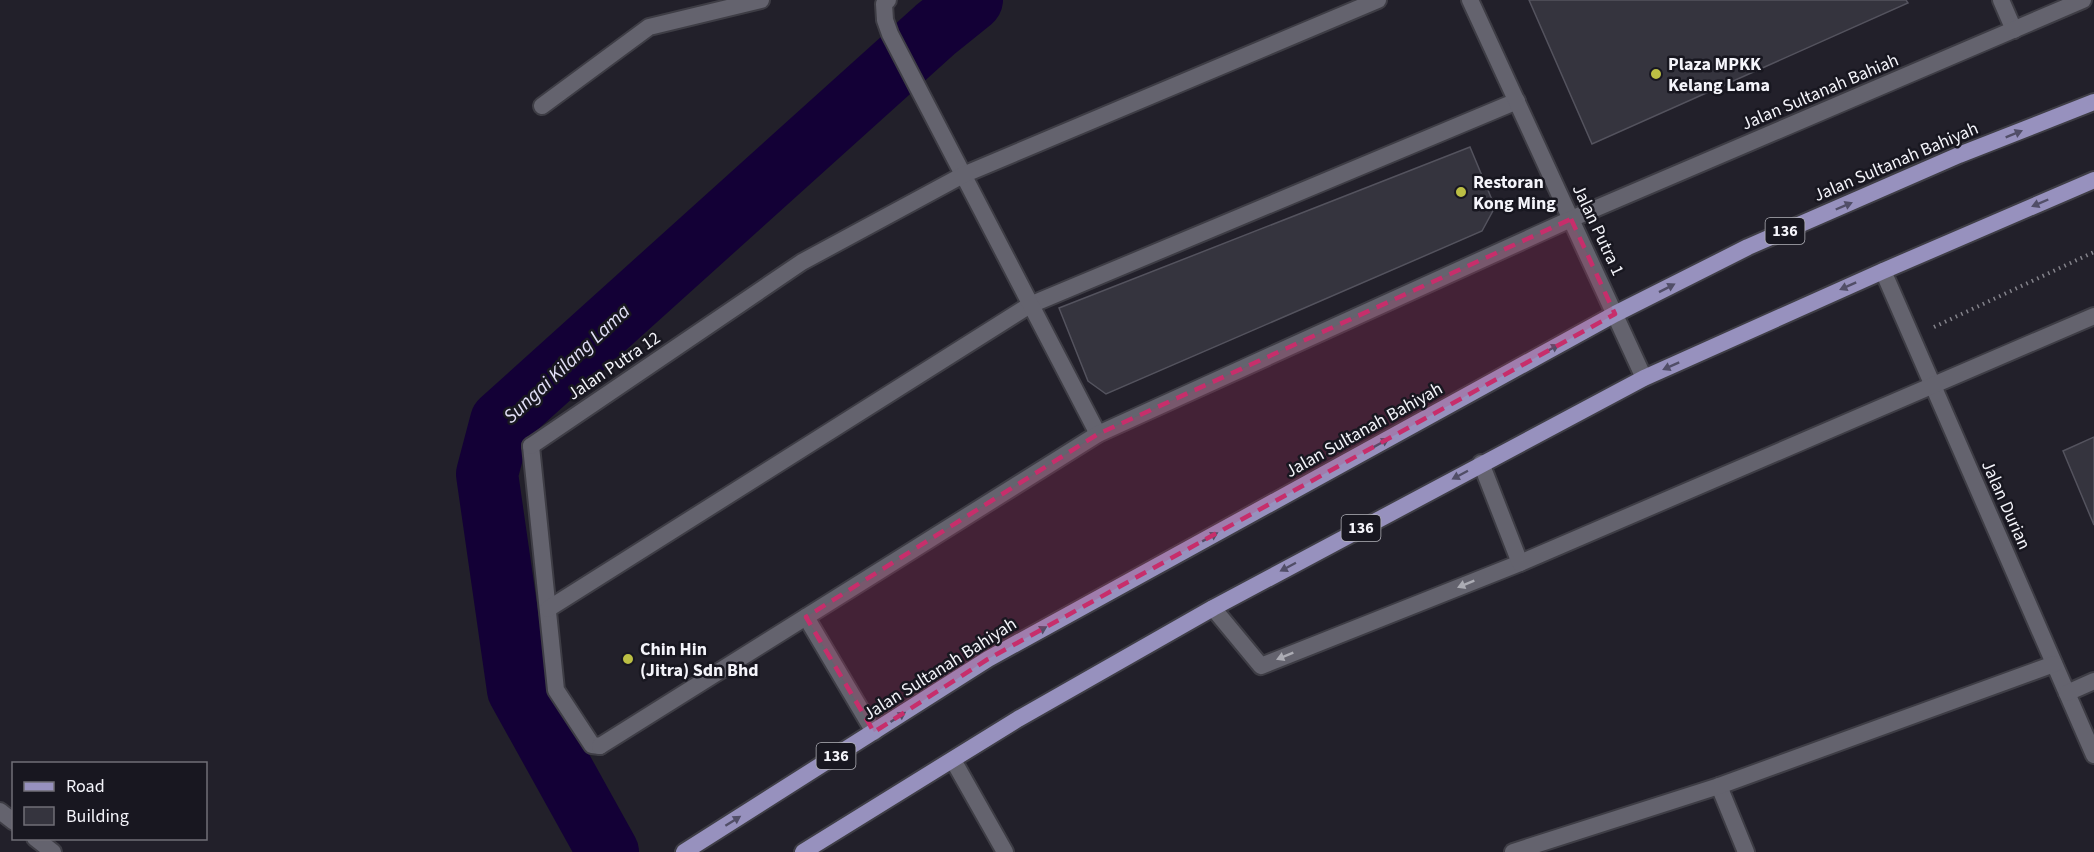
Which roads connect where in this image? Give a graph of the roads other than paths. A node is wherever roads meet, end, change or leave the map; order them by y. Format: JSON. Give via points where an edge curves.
{"nodes":[{"id":1,"x":760,"y":0,"type":"edge"},
{"id":2,"x":1378,"y":0,"type":"edge"},
{"id":3,"x":1470,"y":0,"type":"edge"},
{"id":4,"x":2001,"y":0,"type":"edge"},
{"id":5,"x":2083,"y":0,"type":"edge"},
{"id":6,"x":881,"y":1,"type":"edge"},
{"id":7,"x":2014,"y":30,"type":"junction"},
{"id":8,"x":1517,"y":101,"type":"junction"},
{"id":9,"x":2094,"y":102,"type":"edge"},
{"id":10,"x":542,"y":106,"type":"dead end"},
{"id":11,"x":963,"y":175,"type":"junction"},
{"id":12,"x":2094,"y":180,"type":"edge"},
{"id":13,"x":1571,"y":219,"type":"junction"},
{"id":14,"x":1883,"y":270,"type":"junction"},
{"id":15,"x":1030,"y":305,"type":"junction"},
{"id":16,"x":1615,"y":314,"type":"junction"},
{"id":17,"x":2094,"y":316,"type":"edge"},
{"id":18,"x":1644,"y":378,"type":"junction"},
{"id":19,"x":1933,"y":386,"type":"junction"},
{"id":20,"x":1098,"y":434,"type":"junction"},
{"id":21,"x":1481,"y":463,"type":"junction"},
{"id":22,"x":1520,"y":563,"type":"junction"},
{"id":23,"x":1213,"y":608,"type":"junction"},
{"id":24,"x":548,"y":609,"type":"junction"},
{"id":25,"x":806,"y":617,"type":"junction"},
{"id":26,"x":2055,"y":664,"type":"junction"},
{"id":27,"x":2094,"y":681,"type":"edge"},
{"id":28,"x":2067,"y":693,"type":"junction"},
{"id":29,"x":874,"y":732,"type":"junction"},
{"id":30,"x":600,"y":746,"type":"joint"},
{"id":31,"x":2094,"y":755,"type":"edge"},
{"id":32,"x":953,"y":760,"type":"junction"},
{"id":33,"x":1719,"y":786,"type":"junction"},
{"id":34,"x":0,"y":811,"type":"edge"},
{"id":35,"x":12,"y":820,"type":"edge"},
{"id":36,"x":38,"y":840,"type":"edge"},
{"id":37,"x":53,"y":852,"type":"edge"},
{"id":38,"x":684,"y":852,"type":"edge"},
{"id":39,"x":803,"y":852,"type":"edge"},
{"id":40,"x":1005,"y":852,"type":"edge"},
{"id":41,"x":1513,"y":852,"type":"edge"},
{"id":42,"x":1746,"y":852,"type":"edge"}],
"edges":[{"from":1,"to":10,"type":"street","via":[[649,27]]},
{"from":2,"to":11,"type":"street","name":"Jalan Putra 12"},
{"from":3,"to":8,"type":"street","name":"Jalan Putra 1"},
{"from":4,"to":7,"type":"street"},
{"from":5,"to":7,"type":"street","name":"Jalan Sultanah Bahiah"},
{"from":6,"to":11,"type":"street","via":[[890,34]]},
{"from":7,"to":13,"type":"street","name":"Jalan Sultanah Bahiah"},
{"from":8,"to":13,"type":"street","name":"Jalan Putra 1"},
{"from":8,"to":15,"type":"street"},
{"from":16,"to":9,"type":"main road","name":"Jalan Sultanah Bahiyah","number":"136","one_way":true,"via":[[1748,247],[1959,155]]},
{"from":11,"to":15,"type":"street"},
{"from":11,"to":24,"type":"street","name":"Jalan Putra 12","via":[[802,262],[531,446]]},
{"from":12,"to":14,"type":"main road","number":"136","one_way":true},
{"from":13,"to":16,"type":"street","name":"Jalan Putra 1"},
{"from":13,"to":20,"type":"street","name":"Jalan Sultanah Bahiah"},
{"from":14,"to":18,"type":"main road","number":"136","one_way":true},
{"from":14,"to":19,"type":"street","name":"Jalan Durian"},
{"from":15,"to":20,"type":"street"},
{"from":15,"to":24,"type":"street"},
{"from":16,"to":18,"type":"street","name":"Jalan Putra 1"},
{"from":29,"to":16,"type":"main road","name":"Jalan Sultanah Bahiyah","number":"136","one_way":true,"via":[[988,659]]},
{"from":17,"to":19,"type":"street"},
{"from":18,"to":21,"type":"main road","number":"136"},
{"from":19,"to":22,"type":"street"},
{"from":19,"to":26,"type":"street","name":"Jalan Durian"},
{"from":20,"to":25,"type":"street","name":"Jalan Sultanah Bahiah"},
{"from":21,"to":22,"type":"street"},
{"from":21,"to":23,"type":"main road","number":"136","one_way":true},
{"from":22,"to":23,"type":"street","one_way":true,"via":[[1261,666]]},
{"from":23,"to":32,"type":"main road","number":"136"},
{"from":24,"to":30,"type":"street","name":"Jalan Putra 12","via":[[556,690],[592,745]]},
{"from":25,"to":29,"type":"street"},
{"from":25,"to":30,"type":"street","name":"Jalan Sultanah Bahiah"},
{"from":26,"to":28,"type":"street","name":"Jalan Durian"},
{"from":26,"to":33,"type":"street"},
{"from":27,"to":28,"type":"street"},
{"from":28,"to":31,"type":"street","name":"Jalan Durian"},
{"from":38,"to":29,"type":"main road","name":"Jalan Sultanah Bahiyah","number":"136","one_way":true},
{"from":32,"to":39,"type":"main road","number":"136"},
{"from":32,"to":40,"type":"street"},
{"from":33,"to":41,"type":"street"},
{"from":33,"to":42,"type":"street"},
{"from":34,"to":35,"type":"street"},
{"from":36,"to":37,"type":"street"}]}
